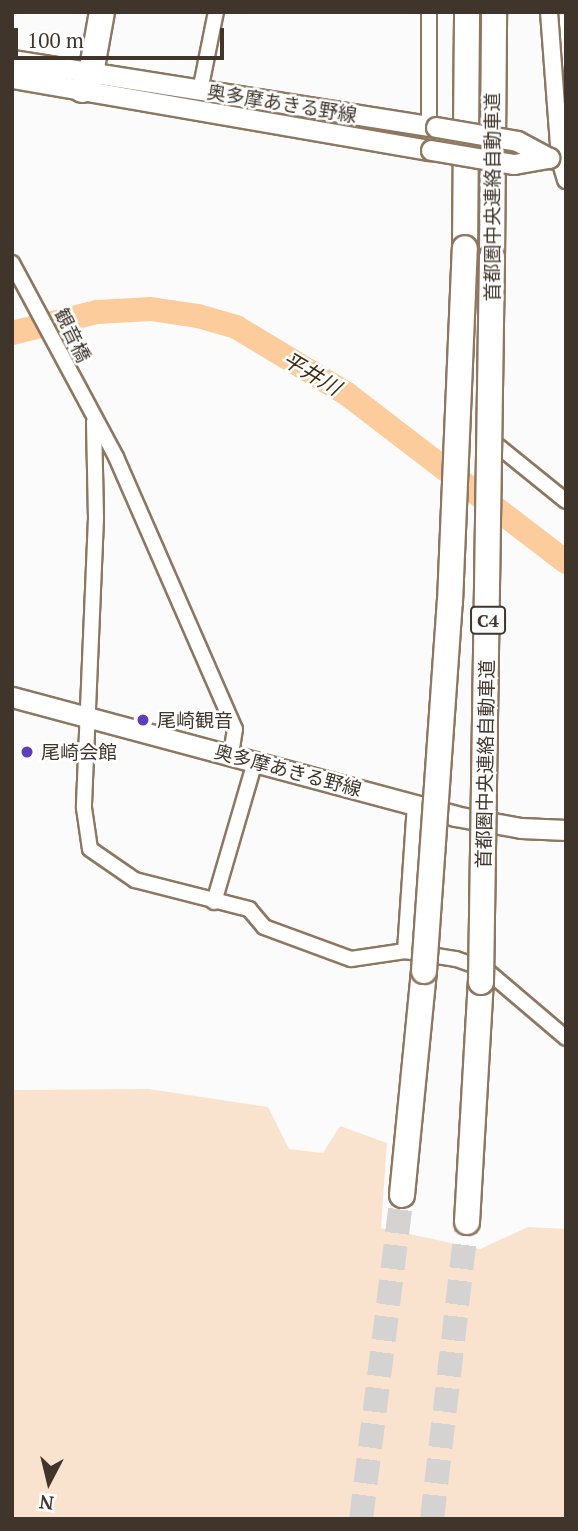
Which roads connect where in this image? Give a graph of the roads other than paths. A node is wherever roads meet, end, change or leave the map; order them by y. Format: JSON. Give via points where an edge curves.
{"nodes":[{"id":1,"x":86,"y":12,"type":"edge"},
{"id":2,"x":102,"y":12,"type":"edge"},
{"id":3,"x":216,"y":12,"type":"edge"},
{"id":4,"x":429,"y":12,"type":"edge"},
{"id":5,"x":467,"y":12,"type":"edge"},
{"id":6,"x":494,"y":12,"type":"edge"},
{"id":7,"x":549,"y":12,"type":"edge"},
{"id":8,"x":12,"y":60,"type":"edge"},
{"id":9,"x":83,"y":77,"type":"junction"},
{"id":10,"x":12,"y":78,"type":"edge"},
{"id":11,"x":200,"y":91,"type":"junction"},
{"id":12,"x":432,"y":127,"type":"junction"},
{"id":13,"x":558,"y":159,"type":"edge"},
{"id":14,"x":566,"y":180,"type":"edge"},
{"id":15,"x":12,"y":263,"type":"edge"},
{"id":16,"x":94,"y":422,"type":"junction"},
{"id":17,"x":498,"y":446,"type":"dead end"},
{"id":18,"x":566,"y":501,"type":"edge"},
{"id":19,"x":12,"y":697,"type":"edge"},
{"id":20,"x":88,"y":716,"type":"junction"},
{"id":21,"x":231,"y":755,"type":"junction"},
{"id":22,"x":255,"y":762,"type":"junction"},
{"id":23,"x":415,"y":805,"type":"junction"},
{"id":24,"x":566,"y":830,"type":"edge"},
{"id":25,"x":214,"y":902,"type":"junction"},
{"id":26,"x":405,"y":951,"type":"junction"},
{"id":27,"x":566,"y":1038,"type":"edge"},
{"id":28,"x":402,"y":1195,"type":"tunnel mouth"},
{"id":29,"x":467,"y":1222,"type":"tunnel mouth"}],
"edges":[{"from":1,"to":9,"type":"highway"},
{"from":2,"to":9,"type":"highway"},
{"from":3,"to":11,"type":"street"},
{"from":4,"to":12,"type":"street"},
{"from":5,"to":28,"type":"highway","name":"首都圏中央連絡自動車道","number":"C4","bridge":true,"via":[[465,248],[450,602],[424,971]]},
{"from":6,"to":29,"type":"highway","name":"首都圏中央連絡自動車道","number":"C4","bridge":true,"via":[[481,982]]},
{"from":7,"to":13,"type":"street"},
{"from":8,"to":9,"type":"main road","name":"奥多摩あきる野線"},
{"from":9,"to":10,"type":"main road","name":"奥多摩あきる野線"},
{"from":9,"to":11,"type":"main road","name":"奥多摩あきる野線"},
{"from":9,"to":13,"type":"main road","name":"奥多摩あきる野線","bridge":true,"via":[[431,150],[514,164]]},
{"from":11,"to":12,"type":"main road","name":"奥多摩あきる野線"},
{"from":12,"to":13,"type":"main road","name":"奥多摩あきる野線","bridge":true,"via":[[517,141]]},
{"from":13,"to":14,"type":"street"},
{"from":15,"to":16,"type":"street","name":"観音橋"},
{"from":16,"to":20,"type":"street","via":[[96,518]]},
{"from":16,"to":21,"type":"street","name":"観音橋","via":[[116,457],[235,729]]},
{"from":17,"to":18,"type":"street"},
{"from":19,"to":20,"type":"main road","name":"奥多摩あきる野線"},
{"from":20,"to":21,"type":"main road","name":"奥多摩あきる野線"},
{"from":20,"to":25,"type":"street","via":[[84,808],[90,849],[135,880]]},
{"from":21,"to":22,"type":"main road","name":"奥多摩あきる野線"},
{"from":22,"to":23,"type":"main road","name":"奥多摩あきる野線"},
{"from":22,"to":25,"type":"street"},
{"from":23,"to":24,"type":"main road","name":"奥多摩あきる野線","via":[[495,824]]},
{"from":23,"to":26,"type":"street"},
{"from":25,"to":26,"type":"street","via":[[249,909],[264,927],[351,959]]},
{"from":26,"to":27,"type":"street","via":[[485,969]]}]}
